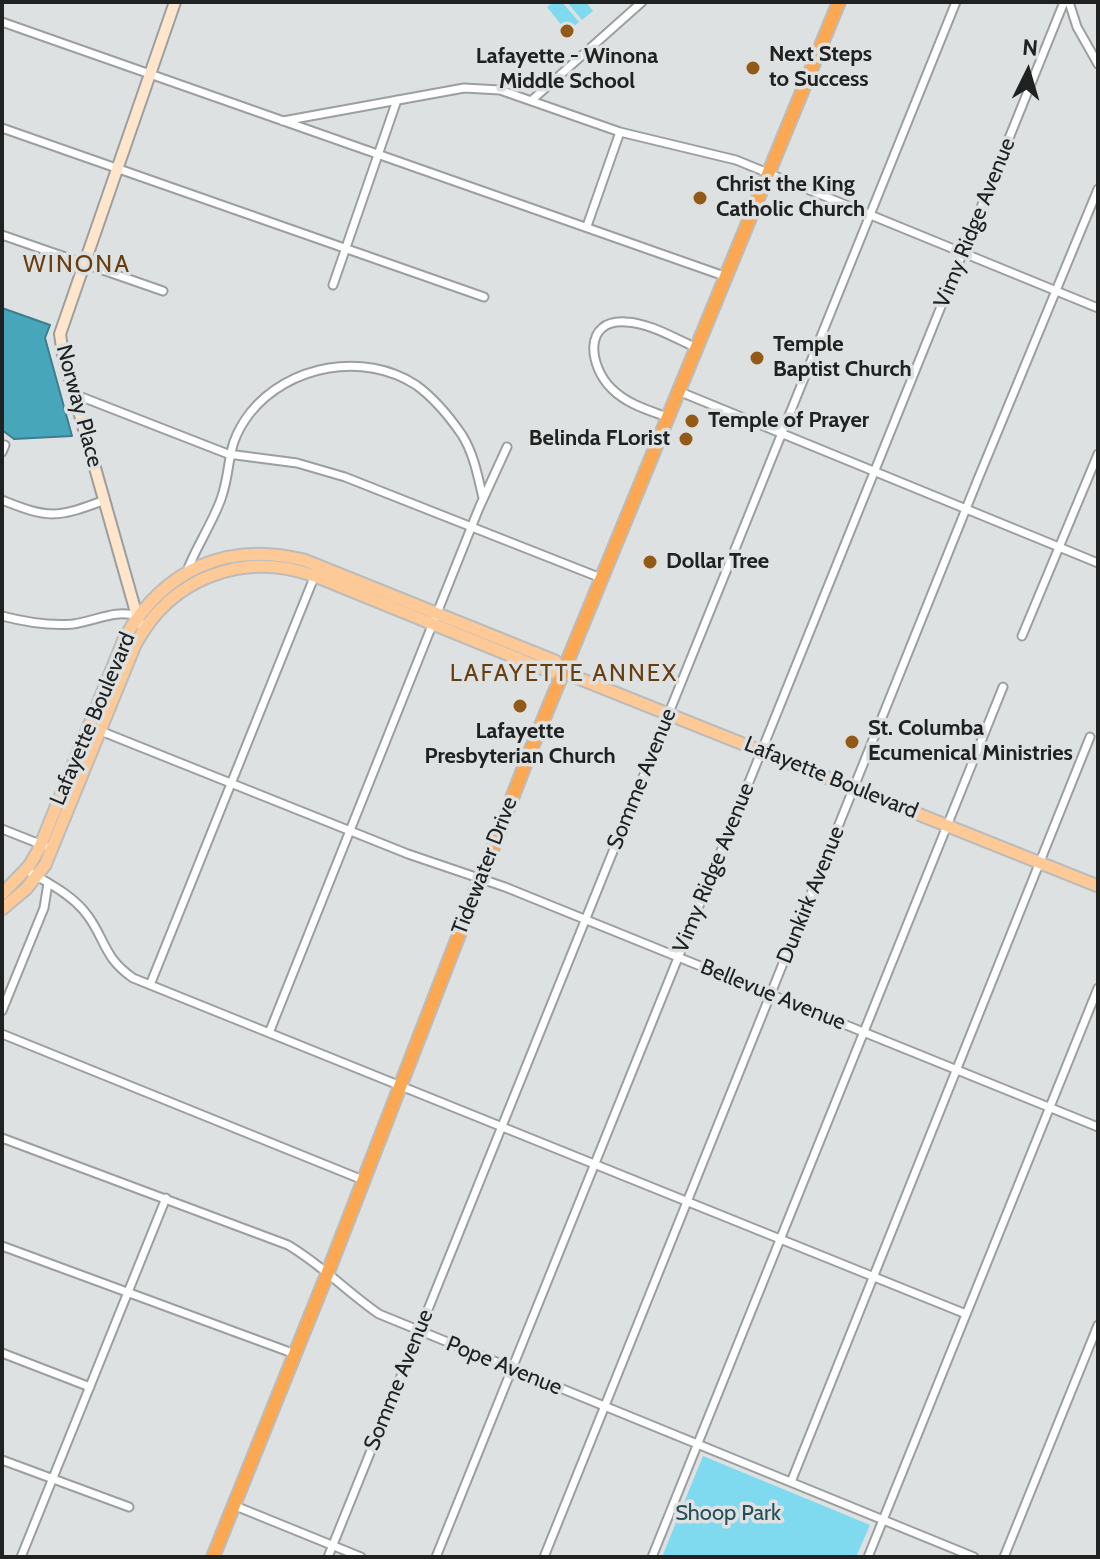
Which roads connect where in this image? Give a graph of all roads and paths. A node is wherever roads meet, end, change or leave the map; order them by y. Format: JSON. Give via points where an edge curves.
{"nodes":[{"id":1,"x":175,"y":2,"type":"edge"},
{"id":2,"x":642,"y":2,"type":"edge"},
{"id":3,"x":839,"y":2,"type":"edge"},
{"id":4,"x":956,"y":2,"type":"edge"},
{"id":5,"x":1066,"y":2,"type":"edge"},
{"id":6,"x":2,"y":22,"type":"edge"},
{"id":7,"x":1098,"y":64,"type":"edge"},
{"id":8,"x":149,"y":73,"type":"junction"},
{"id":9,"x":397,"y":100,"type":"junction"},
{"id":10,"x":532,"y":100,"type":"junction"},
{"id":11,"x":283,"y":121,"type":"junction"},
{"id":12,"x":2,"y":128,"type":"edge"},
{"id":13,"x":620,"y":132,"type":"junction"},
{"id":14,"x":379,"y":154,"type":"junction"},
{"id":15,"x":116,"y":168,"type":"junction"},
{"id":16,"x":769,"y":175,"type":"junction"},
{"id":17,"x":1098,"y":189,"type":"edge"},
{"id":18,"x":870,"y":215,"type":"junction"},
{"id":19,"x":587,"y":226,"type":"junction"},
{"id":20,"x":2,"y":235,"type":"edge"},
{"id":21,"x":346,"y":248,"type":"junction"},
{"id":22,"x":963,"y":253,"type":"junction"},
{"id":23,"x":84,"y":264,"type":"junction"},
{"id":24,"x":727,"y":277,"type":"junction"},
{"id":25,"x":333,"y":285,"type":"dead end"},
{"id":26,"x":1055,"y":290,"type":"junction"},
{"id":27,"x":163,"y":291,"type":"dead end"},
{"id":28,"x":484,"y":297,"type":"dead end"},
{"id":29,"x":1098,"y":308,"type":"edge"},
{"id":30,"x":697,"y":348,"type":"junction"},
{"id":31,"x":678,"y":391,"type":"junction"},
{"id":32,"x":74,"y":394,"type":"junction"},
{"id":33,"x":667,"y":417,"type":"junction"},
{"id":34,"x":781,"y":434,"type":"junction"},
{"id":35,"x":507,"y":447,"type":"dead end"},
{"id":36,"x":228,"y":454,"type":"junction"},
{"id":37,"x":1098,"y":454,"type":"edge"},
{"id":38,"x":873,"y":472,"type":"junction"},
{"id":39,"x":483,"y":499,"type":"junction"},
{"id":40,"x":2,"y":500,"type":"edge"},
{"id":41,"x":105,"y":500,"type":"junction"},
{"id":42,"x":967,"y":508,"type":"junction"},
{"id":43,"x":471,"y":527,"type":"junction"},
{"id":44,"x":1060,"y":546,"type":"junction"},
{"id":45,"x":1098,"y":563,"type":"edge"},
{"id":46,"x":317,"y":571,"type":"junction"},
{"id":47,"x":601,"y":578,"type":"junction"},
{"id":48,"x":188,"y":579,"type":"junction"},
{"id":49,"x":2,"y":616,"type":"edge"},
{"id":50,"x":138,"y":617,"type":"junction"},
{"id":51,"x":435,"y":619,"type":"junction"},
{"id":52,"x":142,"y":632,"type":"junction"},
{"id":53,"x":1022,"y":636,"type":"dead end"},
{"id":54,"x":563,"y":672,"type":"junction"},
{"id":55,"x":1003,"y":687,"type":"dead end"},
{"id":56,"x":668,"y":714,"type":"junction"},
{"id":57,"x":95,"y":729,"type":"junction"},
{"id":58,"x":1090,"y":737,"type":"dead end"},
{"id":59,"x":762,"y":750,"type":"junction"},
{"id":60,"x":231,"y":784,"type":"junction"},
{"id":61,"x":854,"y":787,"type":"junction"},
{"id":62,"x":948,"y":825,"type":"junction"},
{"id":63,"x":2,"y":829,"type":"edge"},
{"id":64,"x":351,"y":832,"type":"junction"},
{"id":65,"x":47,"y":847,"type":"junction"},
{"id":66,"x":1040,"y":863,"type":"junction"},
{"id":67,"x":26,"y":870,"type":"junction"},
{"id":68,"x":42,"y":880,"type":"junction"},
{"id":69,"x":479,"y":880,"type":"junction"},
{"id":70,"x":1098,"y":886,"type":"edge"},
{"id":71,"x":2,"y":894,"type":"edge"},
{"id":72,"x":2,"y":909,"type":"edge"},
{"id":73,"x":586,"y":919,"type":"junction"},
{"id":74,"x":678,"y":956,"type":"junction"},
{"id":75,"x":150,"y":985,"type":"junction"},
{"id":76,"x":1098,"y":988,"type":"edge"},
{"id":77,"x":771,"y":994,"type":"junction"},
{"id":78,"x":2,"y":1011,"type":"edge"},
{"id":79,"x":865,"y":1032,"type":"junction"},
{"id":80,"x":269,"y":1033,"type":"junction"},
{"id":81,"x":2,"y":1034,"type":"edge"},
{"id":82,"x":957,"y":1070,"type":"junction"},
{"id":83,"x":400,"y":1085,"type":"junction"},
{"id":84,"x":1049,"y":1107,"type":"junction"},
{"id":85,"x":502,"y":1126,"type":"junction"},
{"id":86,"x":1098,"y":1127,"type":"edge"},
{"id":87,"x":2,"y":1138,"type":"edge"},
{"id":88,"x":595,"y":1164,"type":"junction"},
{"id":89,"x":363,"y":1180,"type":"junction"},
{"id":90,"x":166,"y":1198,"type":"junction"},
{"id":91,"x":688,"y":1201,"type":"junction"},
{"id":92,"x":780,"y":1238,"type":"junction"},
{"id":93,"x":2,"y":1246,"type":"edge"},
{"id":94,"x":328,"y":1272,"type":"junction"},
{"id":95,"x":874,"y":1276,"type":"junction"},
{"id":96,"x":128,"y":1292,"type":"junction"},
{"id":97,"x":966,"y":1314,"type":"junction"},
{"id":98,"x":1098,"y":1325,"type":"edge"},
{"id":99,"x":419,"y":1331,"type":"junction"},
{"id":100,"x":2,"y":1353,"type":"edge"},
{"id":101,"x":295,"y":1354,"type":"junction"},
{"id":102,"x":512,"y":1369,"type":"junction"},
{"id":103,"x":90,"y":1387,"type":"junction"},
{"id":104,"x":606,"y":1406,"type":"junction"},
{"id":105,"x":697,"y":1444,"type":"junction"},
{"id":106,"x":2,"y":1460,"type":"edge"},
{"id":107,"x":52,"y":1478,"type":"junction"},
{"id":108,"x":791,"y":1482,"type":"junction"},
{"id":109,"x":233,"y":1505,"type":"junction"},
{"id":110,"x":129,"y":1507,"type":"dead end"},
{"id":111,"x":884,"y":1520,"type":"junction"},
{"id":112,"x":332,"y":1546,"type":"junction"},
{"id":113,"x":21,"y":1557,"type":"edge"},
{"id":114,"x":213,"y":1557,"type":"edge"},
{"id":115,"x":328,"y":1557,"type":"edge"},
{"id":116,"x":361,"y":1557,"type":"edge"},
{"id":117,"x":436,"y":1557,"type":"edge"},
{"id":118,"x":544,"y":1557,"type":"edge"},
{"id":119,"x":652,"y":1557,"type":"edge"},
{"id":120,"x":868,"y":1557,"type":"edge"},
{"id":121,"x":974,"y":1557,"type":"edge"},
{"id":122,"x":1004,"y":1557,"type":"edge"}],
"edges":[{"from":1,"to":8,"type":"street","name":"Norway Place"},
{"from":2,"to":10,"type":"street"},
{"from":3,"to":16,"type":"highway","name":"Tidewater Drive"},
{"from":4,"to":18,"type":"street","name":"Somme Avenue"},
{"from":5,"to":7,"type":"street"},
{"from":5,"to":22,"type":"street","name":"Vimy Ridge Avenue"},
{"from":6,"to":8,"type":"street"},
{"from":8,"to":11,"type":"street"},
{"from":8,"to":15,"type":"street","name":"Norway Place"},
{"from":9,"to":10,"type":"street","via":[[475,87]]},
{"from":9,"to":11,"type":"street"},
{"from":9,"to":14,"type":"street"},
{"from":10,"to":13,"type":"street"},
{"from":11,"to":14,"type":"street"},
{"from":12,"to":15,"type":"street"},
{"from":13,"to":16,"type":"street","via":[[719,154]]},
{"from":13,"to":19,"type":"street"},
{"from":14,"to":19,"type":"street"},
{"from":14,"to":21,"type":"street"},
{"from":15,"to":21,"type":"street"},
{"from":15,"to":23,"type":"street","name":"Norway Place"},
{"from":16,"to":18,"type":"street"},
{"from":16,"to":24,"type":"highway","name":"Tidewater Drive"},
{"from":17,"to":26,"type":"street","name":"Dunkirk Avenue"},
{"from":18,"to":22,"type":"street"},
{"from":18,"to":34,"type":"street","name":"Somme Avenue"},
{"from":19,"to":24,"type":"street"},
{"from":20,"to":23,"type":"street"},
{"from":21,"to":25,"type":"street"},
{"from":21,"to":28,"type":"street"},
{"from":22,"to":26,"type":"street"},
{"from":22,"to":38,"type":"street","name":"Vimy Ridge Avenue"},
{"from":23,"to":27,"type":"street"},
{"from":23,"to":32,"type":"street","name":"Norway Place","via":[[60,334]]},
{"from":24,"to":30,"type":"highway","name":"Tidewater Drive"},
{"from":26,"to":29,"type":"street"},
{"from":26,"to":42,"type":"street","name":"Dunkirk Avenue"},
{"from":30,"to":31,"type":"highway","name":"Tidewater Drive"},
{"from":30,"to":33,"type":"street","via":[[628,322],[605,326],[596,336],[594,362],[601,378],[621,397]]},
{"from":31,"to":33,"type":"highway","name":"Tidewater Drive"},
{"from":31,"to":34,"type":"street"},
{"from":32,"to":36,"type":"street"},
{"from":32,"to":41,"type":"street","name":"Norway Place"},
{"from":33,"to":47,"type":"highway","name":"Tidewater Drive"},
{"from":34,"to":38,"type":"street"},
{"from":34,"to":56,"type":"street","name":"Somme Avenue"},
{"from":35,"to":39,"type":"street"},
{"from":36,"to":39,"type":"street","via":[[249,414],[288,382],[336,366],[372,368],[416,386],[447,415],[468,446]]},
{"from":36,"to":43,"type":"street","via":[[318,468]]},
{"from":36,"to":48,"type":"street","via":[[222,495]]},
{"from":37,"to":44,"type":"street"},
{"from":38,"to":42,"type":"street"},
{"from":38,"to":59,"type":"street","name":"Vimy Ridge Avenue"},
{"from":39,"to":43,"type":"street"},
{"from":40,"to":41,"type":"street","via":[[31,512],[60,515]]},
{"from":41,"to":50,"type":"street","name":"Norway Place"},
{"from":42,"to":44,"type":"street"},
{"from":42,"to":61,"type":"street","name":"Dunkirk Avenue"},
{"from":43,"to":47,"type":"street"},
{"from":43,"to":51,"type":"street"},
{"from":44,"to":45,"type":"street"},
{"from":44,"to":53,"type":"street"},
{"from":46,"to":48,"type":"main road","name":"Lafayette Boulevard","via":[[284,555],[256,553],[218,559]]},
{"from":46,"to":51,"type":"main road","name":"Lafayette Boulevard"},
{"from":46,"to":60,"type":"street"},
{"from":47,"to":54,"type":"highway","name":"Tidewater Drive"},
{"from":48,"to":50,"type":"main road","name":"Lafayette Boulevard","via":[[162,589]]},
{"from":48,"to":52,"type":"main road","name":"Lafayette Boulevard"},
{"from":49,"to":50,"type":"street","via":[[61,624],[121,612]]},
{"from":50,"to":52,"type":"street","name":"Norway Place"},
{"from":50,"to":57,"type":"main road","name":"Lafayette Boulevard","via":[[125,637]]},
{"from":51,"to":54,"type":"main road","name":"Lafayette Boulevard","via":[[555,661]]},
{"from":51,"to":64,"type":"street"},
{"from":52,"to":57,"type":"main road","name":"Lafayette Boulevard"},
{"from":54,"to":56,"type":"main road","name":"Lafayette Boulevard"},
{"from":54,"to":69,"type":"highway","name":"Tidewater Drive"},
{"from":55,"to":62,"type":"street"},
{"from":56,"to":59,"type":"main road","name":"Lafayette Boulevard"},
{"from":56,"to":73,"type":"street","name":"Somme Avenue"},
{"from":57,"to":60,"type":"street","name":"Bellevue Avenue"},
{"from":57,"to":65,"type":"main road","name":"Lafayette Boulevard"},
{"from":58,"to":66,"type":"street"},
{"from":59,"to":61,"type":"main road","name":"Lafayette Boulevard"},
{"from":59,"to":74,"type":"street","name":"Vimy Ridge Avenue"},
{"from":60,"to":64,"type":"street","name":"Bellevue Avenue"},
{"from":60,"to":75,"type":"street"},
{"from":61,"to":62,"type":"main road","name":"Lafayette Boulevard"},
{"from":61,"to":77,"type":"street","name":"Dunkirk Avenue"},
{"from":62,"to":66,"type":"main road","name":"Lafayette Boulevard"},
{"from":62,"to":79,"type":"street"},
{"from":63,"to":65,"type":"street"},
{"from":64,"to":69,"type":"street","name":"Bellevue Avenue"},
{"from":64,"to":80,"type":"street"},
{"from":65,"to":67,"type":"main road","name":"Lafayette Boulevard"},
{"from":65,"to":68,"type":"main road","name":"Lafayette Boulevard"},
{"from":66,"to":70,"type":"main road","name":"Lafayette Boulevard"},
{"from":66,"to":82,"type":"street"},
{"from":67,"to":68,"type":"street"},
{"from":67,"to":71,"type":"main road","name":"Lafayette Boulevard"},
{"from":68,"to":72,"type":"main road","name":"Lafayette Boulevard"},
{"from":68,"to":75,"type":"street","via":[[87,914],[116,964]]},
{"from":68,"to":78,"type":"street","via":[[44,908]]},
{"from":69,"to":73,"type":"street","name":"Bellevue Avenue"},
{"from":69,"to":83,"type":"highway","name":"Tidewater Drive"},
{"from":73,"to":74,"type":"street","name":"Bellevue Avenue"},
{"from":73,"to":85,"type":"street","name":"Somme Avenue"},
{"from":74,"to":77,"type":"street","name":"Bellevue Avenue"},
{"from":74,"to":88,"type":"street","name":"Vimy Ridge Avenue"},
{"from":75,"to":80,"type":"street"},
{"from":76,"to":84,"type":"street"},
{"from":77,"to":79,"type":"street","name":"Bellevue Avenue"},
{"from":77,"to":91,"type":"street","name":"Dunkirk Avenue"},
{"from":79,"to":82,"type":"street","name":"Bellevue Avenue"},
{"from":79,"to":92,"type":"street"},
{"from":80,"to":83,"type":"street"},
{"from":81,"to":89,"type":"street"},
{"from":82,"to":84,"type":"street","name":"Bellevue Avenue"},
{"from":82,"to":95,"type":"street"},
{"from":83,"to":85,"type":"street"},
{"from":83,"to":89,"type":"highway","name":"Tidewater Drive"},
{"from":84,"to":86,"type":"street","name":"Bellevue Avenue"},
{"from":84,"to":97,"type":"street"},
{"from":85,"to":88,"type":"street"},
{"from":85,"to":99,"type":"street","name":"Somme Avenue"},
{"from":87,"to":90,"type":"street","name":"Pope Avenue"},
{"from":88,"to":91,"type":"street"},
{"from":88,"to":102,"type":"street","name":"Vimy Ridge Avenue"},
{"from":89,"to":94,"type":"highway","name":"Tidewater Drive"},
{"from":90,"to":94,"type":"street","name":"Pope Avenue","via":[[288,1245]]},
{"from":90,"to":96,"type":"street"},
{"from":91,"to":92,"type":"street"},
{"from":91,"to":104,"type":"street","name":"Dunkirk Avenue"},
{"from":92,"to":95,"type":"street"},
{"from":92,"to":105,"type":"street"},
{"from":93,"to":96,"type":"street"},
{"from":94,"to":99,"type":"street","name":"Pope Avenue","via":[[379,1314]]},
{"from":94,"to":101,"type":"highway","name":"Tidewater Drive"},
{"from":95,"to":97,"type":"street"},
{"from":95,"to":108,"type":"street"},
{"from":96,"to":101,"type":"street"},
{"from":96,"to":103,"type":"street"},
{"from":97,"to":111,"type":"street"},
{"from":98,"to":122,"type":"street"},
{"from":99,"to":102,"type":"street","name":"Pope Avenue"},
{"from":99,"to":112,"type":"street","name":"Somme Avenue"},
{"from":100,"to":103,"type":"street"},
{"from":101,"to":109,"type":"highway","name":"Tidewater Drive"},
{"from":102,"to":104,"type":"street","name":"Pope Avenue"},
{"from":102,"to":117,"type":"street","name":"Vimy Ridge Avenue"},
{"from":103,"to":107,"type":"street"},
{"from":104,"to":105,"type":"street","name":"Pope Avenue"},
{"from":104,"to":118,"type":"street","name":"Dunkirk Avenue"},
{"from":105,"to":108,"type":"street","name":"Pope Avenue"},
{"from":105,"to":119,"type":"street"},
{"from":106,"to":107,"type":"street"},
{"from":107,"to":110,"type":"street"},
{"from":107,"to":113,"type":"street"},
{"from":108,"to":111,"type":"street","name":"Pope Avenue"},
{"from":109,"to":112,"type":"street"},
{"from":109,"to":114,"type":"highway","name":"Tidewater Drive"},
{"from":111,"to":120,"type":"street"},
{"from":111,"to":121,"type":"street","name":"Pope Avenue"},
{"from":112,"to":115,"type":"street","name":"Somme Avenue"},
{"from":112,"to":116,"type":"street"}]}
